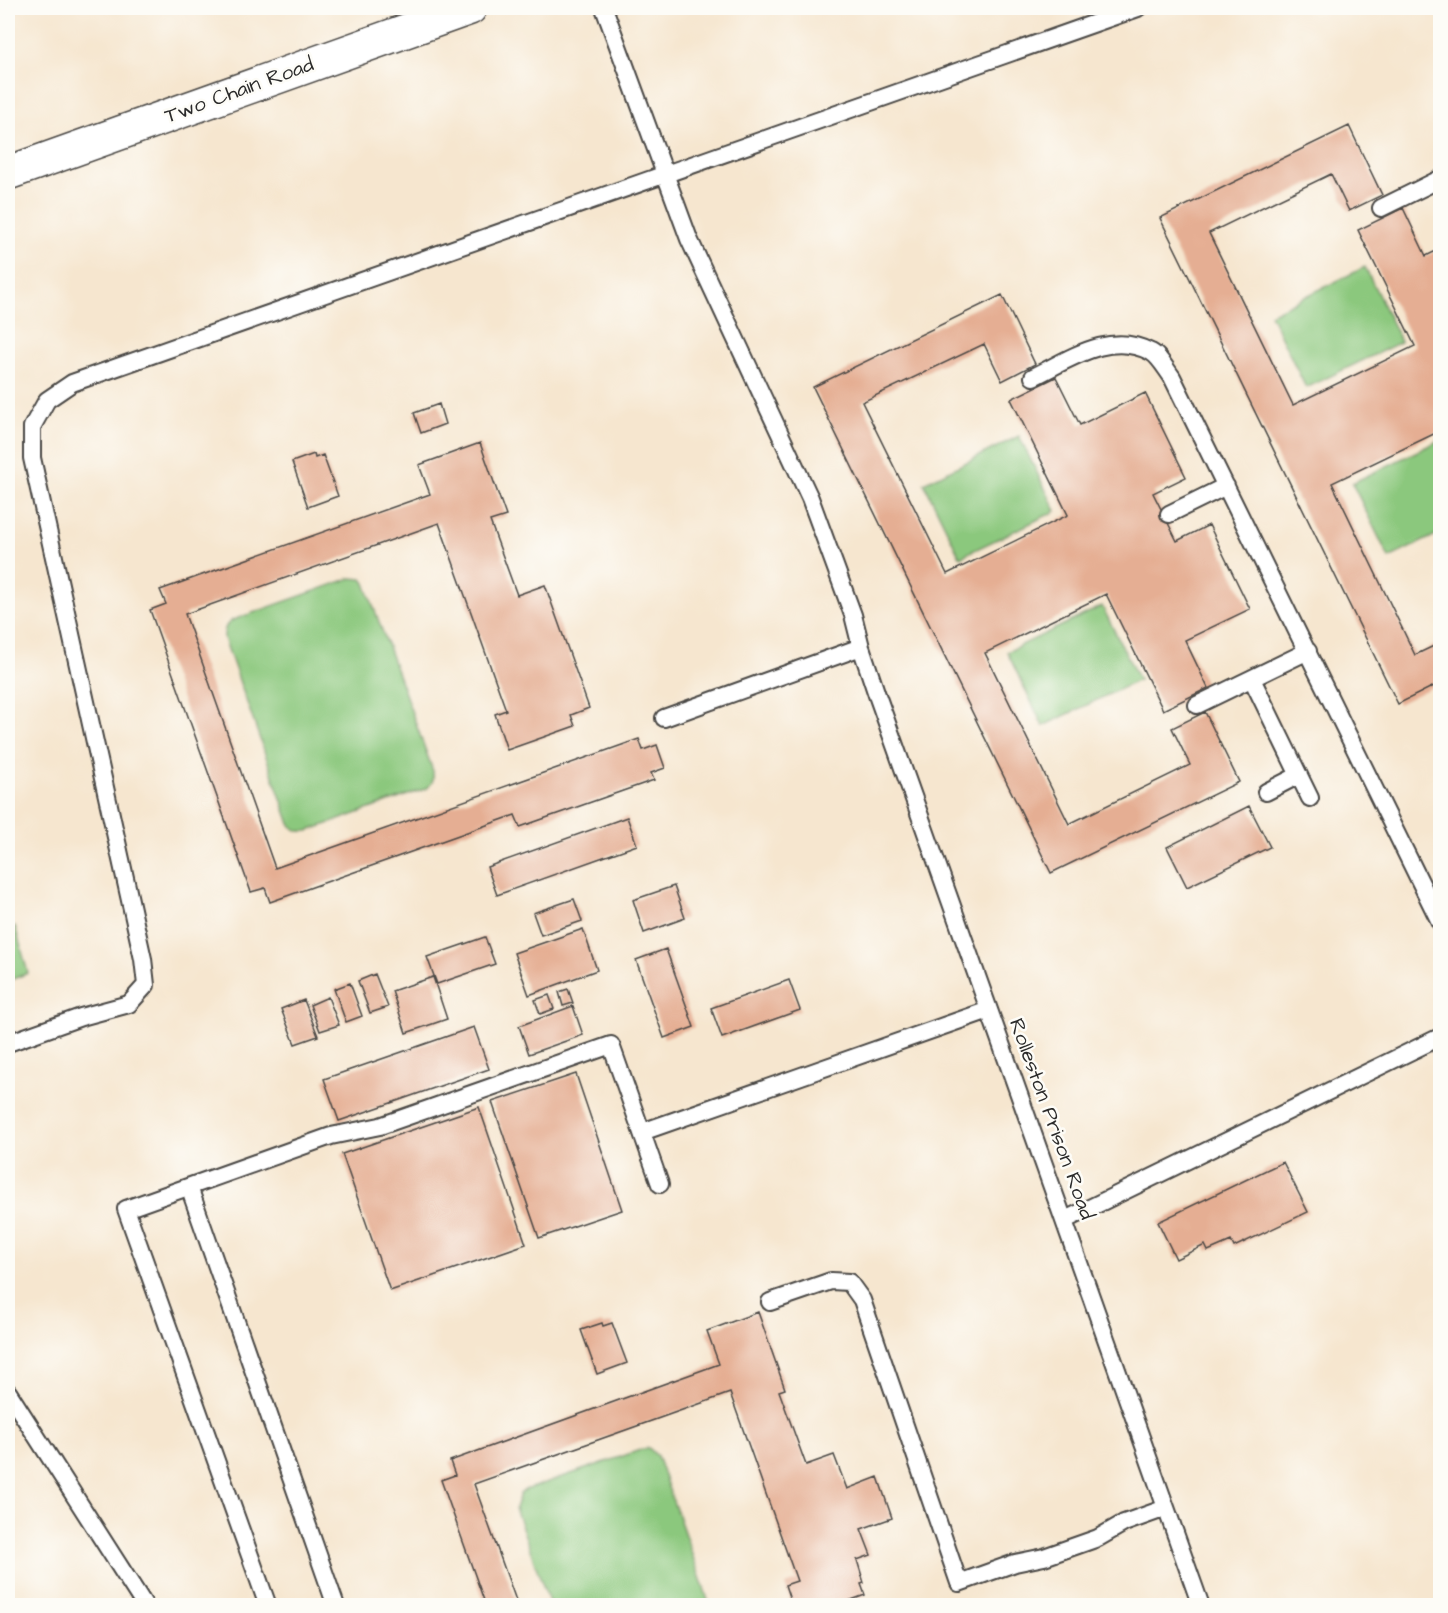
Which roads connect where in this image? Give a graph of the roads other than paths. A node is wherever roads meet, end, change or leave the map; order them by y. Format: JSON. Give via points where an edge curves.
{"nodes":[{"id":1,"x":470,"y":8,"type":"edge"},
{"id":2,"x":604,"y":8,"type":"edge"},
{"id":3,"x":1138,"y":8,"type":"edge"},
{"id":4,"x":8,"y":173,"type":"edge"},
{"id":5,"x":665,"y":175,"type":"junction"},
{"id":6,"x":1440,"y":178,"type":"edge"},
{"id":7,"x":1380,"y":208,"type":"dead end"},
{"id":8,"x":1033,"y":377,"type":"dead end"},
{"id":9,"x":1226,"y":486,"type":"junction"},
{"id":10,"x":1169,"y":514,"type":"dead end"},
{"id":11,"x":861,"y":647,"type":"junction"},
{"id":12,"x":1308,"y":651,"type":"junction"},
{"id":13,"x":1252,"y":679,"type":"junction"},
{"id":14,"x":1197,"y":705,"type":"dead end"},
{"id":15,"x":664,"y":718,"type":"dead end"},
{"id":16,"x":1299,"y":775,"type":"junction"},
{"id":17,"x":1266,"y":792,"type":"dead end"},
{"id":18,"x":1310,"y":798,"type":"dead end"},
{"id":19,"x":1440,"y":922,"type":"edge"},
{"id":20,"x":989,"y":1010,"type":"junction"},
{"id":21,"x":1440,"y":1037,"type":"edge"},
{"id":22,"x":8,"y":1043,"type":"edge"},
{"id":23,"x":642,"y":1132,"type":"junction"},
{"id":24,"x":660,"y":1184,"type":"dead end"},
{"id":25,"x":189,"y":1186,"type":"junction"},
{"id":26,"x":1065,"y":1220,"type":"junction"},
{"id":27,"x":770,"y":1302,"type":"dead end"},
{"id":28,"x":8,"y":1392,"type":"edge"},
{"id":29,"x":1166,"y":1508,"type":"junction"},
{"id":30,"x":145,"y":1605,"type":"edge"},
{"id":31,"x":268,"y":1605,"type":"edge"},
{"id":32,"x":336,"y":1605,"type":"edge"},
{"id":33,"x":1201,"y":1605,"type":"edge"}],
"edges":[{"from":1,"to":4,"type":"street","name":"Two Chain Road"},
{"from":2,"to":5,"type":"lane","name":"Rolleston Prison Road"},
{"from":3,"to":5,"type":"lane"},
{"from":5,"to":11,"type":"lane","name":"Rolleston Prison Road","via":[[689,239],[810,498]]},
{"from":5,"to":22,"type":"lane","via":[[72,383],[47,400],[32,427],[32,458],[146,985],[129,1004]]},
{"from":6,"to":7,"type":"lane"},
{"from":8,"to":9,"type":"lane","via":[[1090,349],[1122,342],[1153,352],[1172,376]]},
{"from":9,"to":10,"type":"lane"},
{"from":9,"to":12,"type":"lane"},
{"from":11,"to":15,"type":"lane"},
{"from":11,"to":20,"type":"lane","name":"Rolleston Prison Road"},
{"from":12,"to":13,"type":"lane"},
{"from":12,"to":19,"type":"lane"},
{"from":13,"to":14,"type":"lane"},
{"from":13,"to":16,"type":"lane"},
{"from":16,"to":17,"type":"lane"},
{"from":16,"to":18,"type":"lane"},
{"from":20,"to":23,"type":"lane"},
{"from":20,"to":26,"type":"lane","name":"Rolleston Prison Road"},
{"from":21,"to":26,"type":"lane"},
{"from":23,"to":24,"type":"lane"},
{"from":23,"to":25,"type":"lane","via":[[611,1045],[380,1126],[331,1136]]},
{"from":25,"to":31,"type":"lane","via":[[126,1209]]},
{"from":25,"to":32,"type":"lane"},
{"from":26,"to":29,"type":"lane","name":"Rolleston Prison Road"},
{"from":27,"to":29,"type":"lane","via":[[831,1281],[849,1282],[862,1299],[959,1583],[1098,1538],[1124,1523]]},
{"from":28,"to":30,"type":"lane"},
{"from":29,"to":33,"type":"lane","name":"Rolleston Prison Road"}]}
